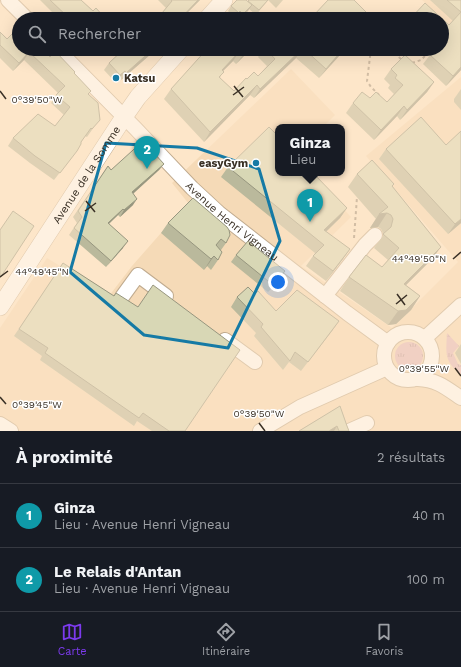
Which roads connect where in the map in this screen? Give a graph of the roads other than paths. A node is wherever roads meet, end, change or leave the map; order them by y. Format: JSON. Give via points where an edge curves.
{"nodes":[{"id":1,"x":8,"y":0,"type":"edge"},
{"id":2,"x":224,"y":0,"type":"edge"},
{"id":3,"x":20,"y":12,"type":"edge"},
{"id":4,"x":213,"y":12,"type":"edge"},
{"id":5,"x":64,"y":56,"type":"edge"},
{"id":6,"x":175,"y":56,"type":"edge"},
{"id":7,"x":124,"y":116,"type":"junction"},
{"id":8,"x":375,"y":235,"type":"dead end"},
{"id":9,"x":325,"y":296,"type":"junction"},
{"id":10,"x":122,"y":297,"type":"edge"},
{"id":11,"x":175,"y":303,"type":"edge"},
{"id":12,"x":461,"y":305,"type":"edge"},
{"id":13,"x":0,"y":307,"type":"edge"},
{"id":14,"x":212,"y":330,"type":"edge"},
{"id":15,"x":425,"y":338,"type":"junction"},
{"id":16,"x":388,"y":343,"type":"junction"},
{"id":17,"x":433,"y":358,"type":"junction"},
{"id":18,"x":255,"y":362,"type":"dead end"},
{"id":19,"x":387,"y":368,"type":"junction"},
{"id":20,"x":418,"y":379,"type":"junction"},
{"id":21,"x":461,"y":388,"type":"edge"},
{"id":22,"x":461,"y":398,"type":"edge"},
{"id":23,"x":367,"y":423,"type":"dead end"},
{"id":24,"x":0,"y":424,"type":"edge"},
{"id":25,"x":11,"y":431,"type":"edge"},
{"id":26,"x":260,"y":431,"type":"edge"},
{"id":27,"x":349,"y":431,"type":"edge"}],
"edges":[{"from":1,"to":3,"type":"street"},
{"from":2,"to":4,"type":"main road"},
{"from":5,"to":7,"type":"street","name":"Avenue Henri Vigneau"},
{"from":6,"to":7,"type":"main road","name":"Avenue de la Somme"},
{"from":7,"to":9,"type":"street","name":"Avenue Henri Vigneau","via":[[192,188],[245,234]]},
{"from":7,"to":13,"type":"main road","name":"Avenue de la Somme"},
{"from":8,"to":9,"type":"street"},
{"from":9,"to":16,"type":"street","name":"Avenue Henri Vigneau"},
{"from":10,"to":11,"type":"street","via":[[138,275]]},
{"from":12,"to":15,"type":"street"},
{"from":14,"to":18,"type":"street"},
{"from":15,"to":16,"type":"street","via":[[410,332],[401,333]]},
{"from":15,"to":17,"type":"street","via":[[430,344]]},
{"from":16,"to":19,"type":"street","via":[[384,355]]},
{"from":17,"to":20,"type":"street","via":[[428,370]]},
{"from":17,"to":21,"type":"street","via":[[444,376]]},
{"from":19,"to":20,"type":"street","via":[[391,374],[404,380]]},
{"from":19,"to":26,"type":"street","via":[[300,407]]},
{"from":20,"to":22,"type":"street","via":[[437,382]]},
{"from":23,"to":27,"type":"street"},
{"from":24,"to":25,"type":"street"}]}
